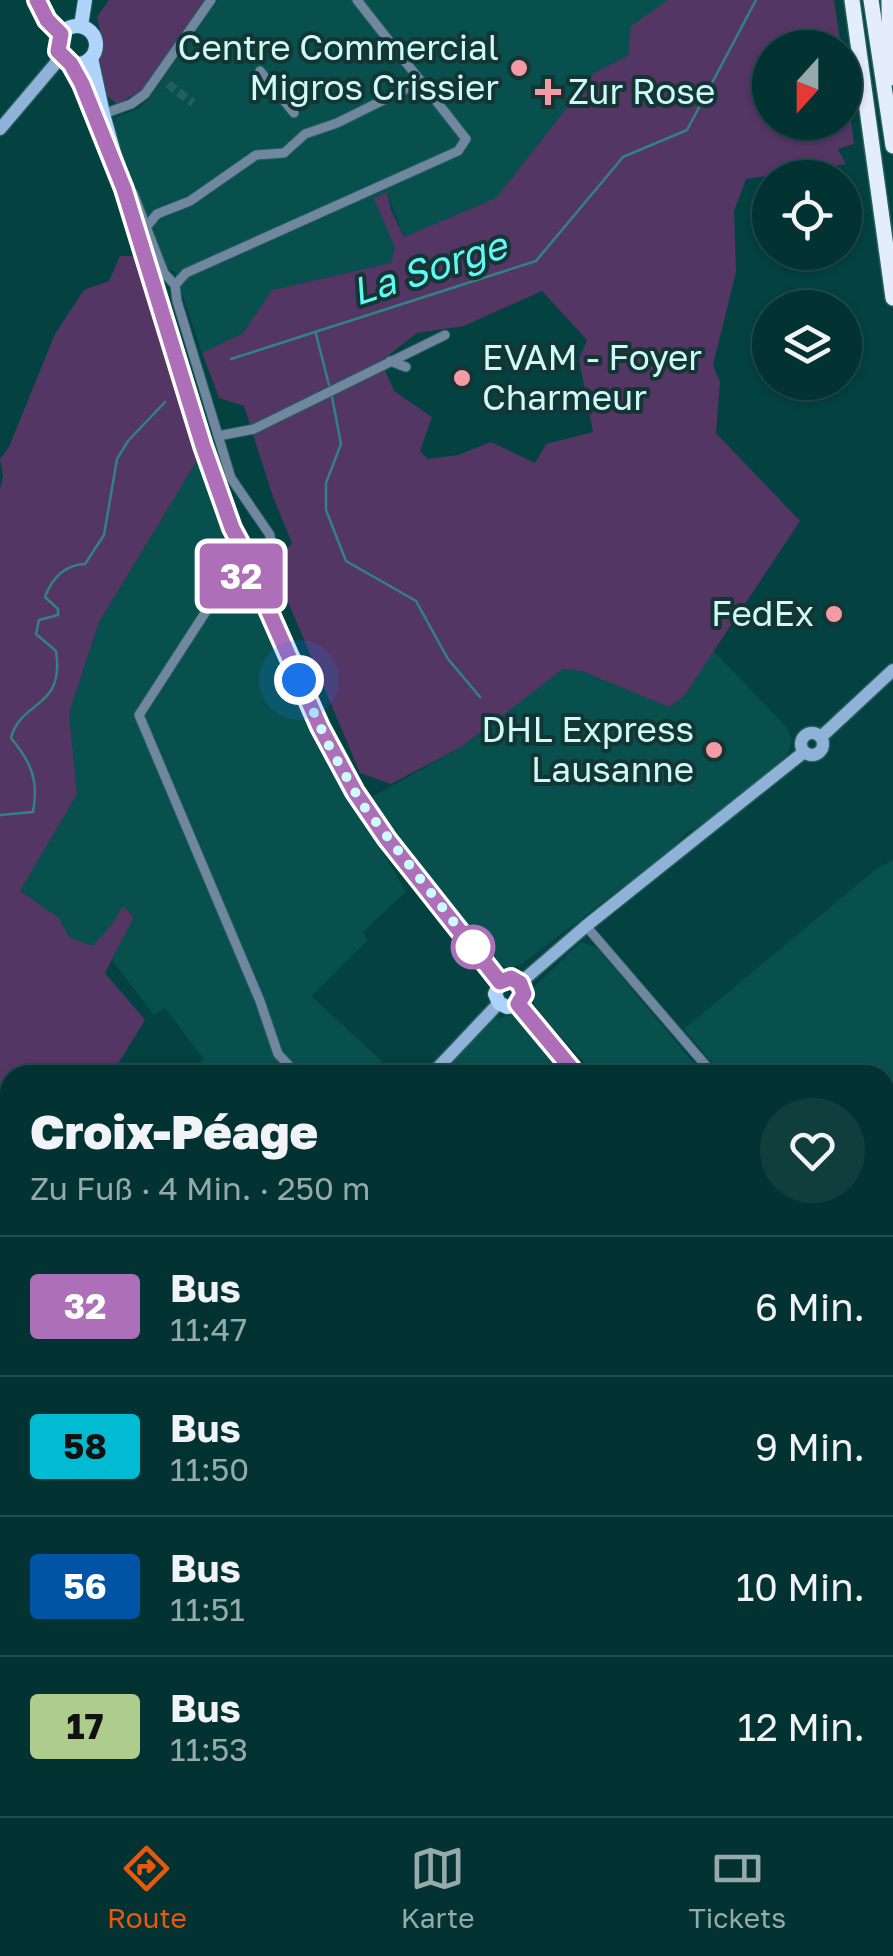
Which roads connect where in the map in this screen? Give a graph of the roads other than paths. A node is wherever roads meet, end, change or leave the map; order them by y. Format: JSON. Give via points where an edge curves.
{"nodes":[{"id":1,"x":36,"y":0,"type":"edge"},
{"id":2,"x":85,"y":0,"type":"edge"},
{"id":3,"x":211,"y":0,"type":"edge"},
{"id":4,"x":357,"y":0,"type":"edge"},
{"id":5,"x":843,"y":0,"type":"edge"},
{"id":6,"x":852,"y":0,"type":"edge"},
{"id":7,"x":871,"y":0,"type":"edge"},
{"id":8,"x":889,"y":0,"type":"edge"},
{"id":9,"x":81,"y":26,"type":"junction"},
{"id":10,"x":61,"y":34,"type":"junction"},
{"id":11,"x":91,"y":58,"type":"junction"},
{"id":12,"x":66,"y":60,"type":"junction"},
{"id":13,"x":260,"y":71,"type":"dead end"},
{"id":14,"x":158,"y":76,"type":"junction"},
{"id":15,"x":422,"y":81,"type":"junction"},
{"id":16,"x":168,"y":84,"type":"tunnel mouth"},
{"id":17,"x":863,"y":93,"type":"junction"},
{"id":18,"x":294,"y":113,"type":"dead end"},
{"id":19,"x":104,"y":114,"type":"junction"},
{"id":20,"x":0,"y":129,"type":"edge"},
{"id":21,"x":893,"y":144,"type":"edge"},
{"id":22,"x":129,"y":191,"type":"junction"},
{"id":23,"x":147,"y":226,"type":"junction"},
{"id":24,"x":176,"y":285,"type":"junction"},
{"id":25,"x":893,"y":298,"type":"edge"},
{"id":26,"x":445,"y":334,"type":"dead end"},
{"id":27,"x":390,"y":361,"type":"junction"},
{"id":28,"x":406,"y":367,"type":"dead end"},
{"id":29,"x":218,"y":436,"type":"junction"},
{"id":30,"x":253,"y":556,"type":"junction"},
{"id":31,"x":238,"y":573,"type":"junction"},
{"id":32,"x":255,"y":580,"type":"junction"},
{"id":33,"x":893,"y":670,"type":"edge"},
{"id":34,"x":586,"y":926,"type":"junction"},
{"id":35,"x":500,"y":982,"type":"junction"},
{"id":36,"x":520,"y":983,"type":"junction"},
{"id":37,"x":499,"y":1003,"type":"junction"},
{"id":38,"x":518,"y":1004,"type":"junction"},
{"id":39,"x":285,"y":1065,"type":"edge"},
{"id":40,"x":440,"y":1065,"type":"edge"},
{"id":41,"x":569,"y":1065,"type":"edge"},
{"id":42,"x":705,"y":1065,"type":"edge"}],
"edges":[{"from":1,"to":10,"type":"street"},
{"from":2,"to":9,"type":"main road"},
{"from":3,"to":14,"type":"street"},
{"from":4,"to":15,"type":"street"},
{"from":5,"to":17,"type":"highway"},
{"from":6,"to":17,"type":"highway"},
{"from":7,"to":21,"type":"highway"},
{"from":8,"to":21,"type":"highway"},
{"from":9,"to":10,"type":"main road"},
{"from":9,"to":11,"type":"main road","via":[[95,39]]},
{"from":10,"to":12,"type":"main road","via":[[57,46]]},
{"from":11,"to":12,"type":"main road","via":[[82,64]]},
{"from":11,"to":19,"type":"main road"},
{"from":12,"to":20,"type":"main road"},
{"from":12,"to":22,"type":"main road"},
{"from":13,"to":18,"type":"street"},
{"from":14,"to":16,"type":"street"},
{"from":14,"to":19,"type":"street","via":[[131,104]]},
{"from":15,"to":23,"type":"street","via":[[305,134],[284,154],[256,155]]},
{"from":15,"to":24,"type":"street","via":[[466,140],[458,151],[186,272]]},
{"from":17,"to":25,"type":"highway"},
{"from":19,"to":22,"type":"main road"},
{"from":22,"to":23,"type":"street"},
{"from":22,"to":30,"type":"main road","via":[[203,446],[232,528]]},
{"from":23,"to":24,"type":"street","via":[[164,273]]},
{"from":24,"to":29,"type":"street"},
{"from":26,"to":27,"type":"street"},
{"from":27,"to":28,"type":"street"},
{"from":27,"to":29,"type":"street","via":[[254,429]]},
{"from":29,"to":30,"type":"street","via":[[237,491],[270,535],[270,547]]},
{"from":30,"to":31,"type":"main road","via":[[239,560]]},
{"from":30,"to":32,"type":"main road","via":[[264,570]]},
{"from":31,"to":32,"type":"main road"},
{"from":31,"to":39,"type":"street","via":[[139,715]]},
{"from":32,"to":35,"type":"main road","via":[[355,792]]},
{"from":33,"to":34,"type":"main road","via":[[821,736],[804,735],[804,752]]},
{"from":34,"to":36,"type":"main road"},
{"from":34,"to":42,"type":"street"},
{"from":35,"to":36,"type":"main road"},
{"from":35,"to":37,"type":"main road"},
{"from":36,"to":38,"type":"main road","via":[[524,994]]},
{"from":37,"to":38,"type":"main road"},
{"from":37,"to":40,"type":"main road"},
{"from":38,"to":41,"type":"main road"}]}
